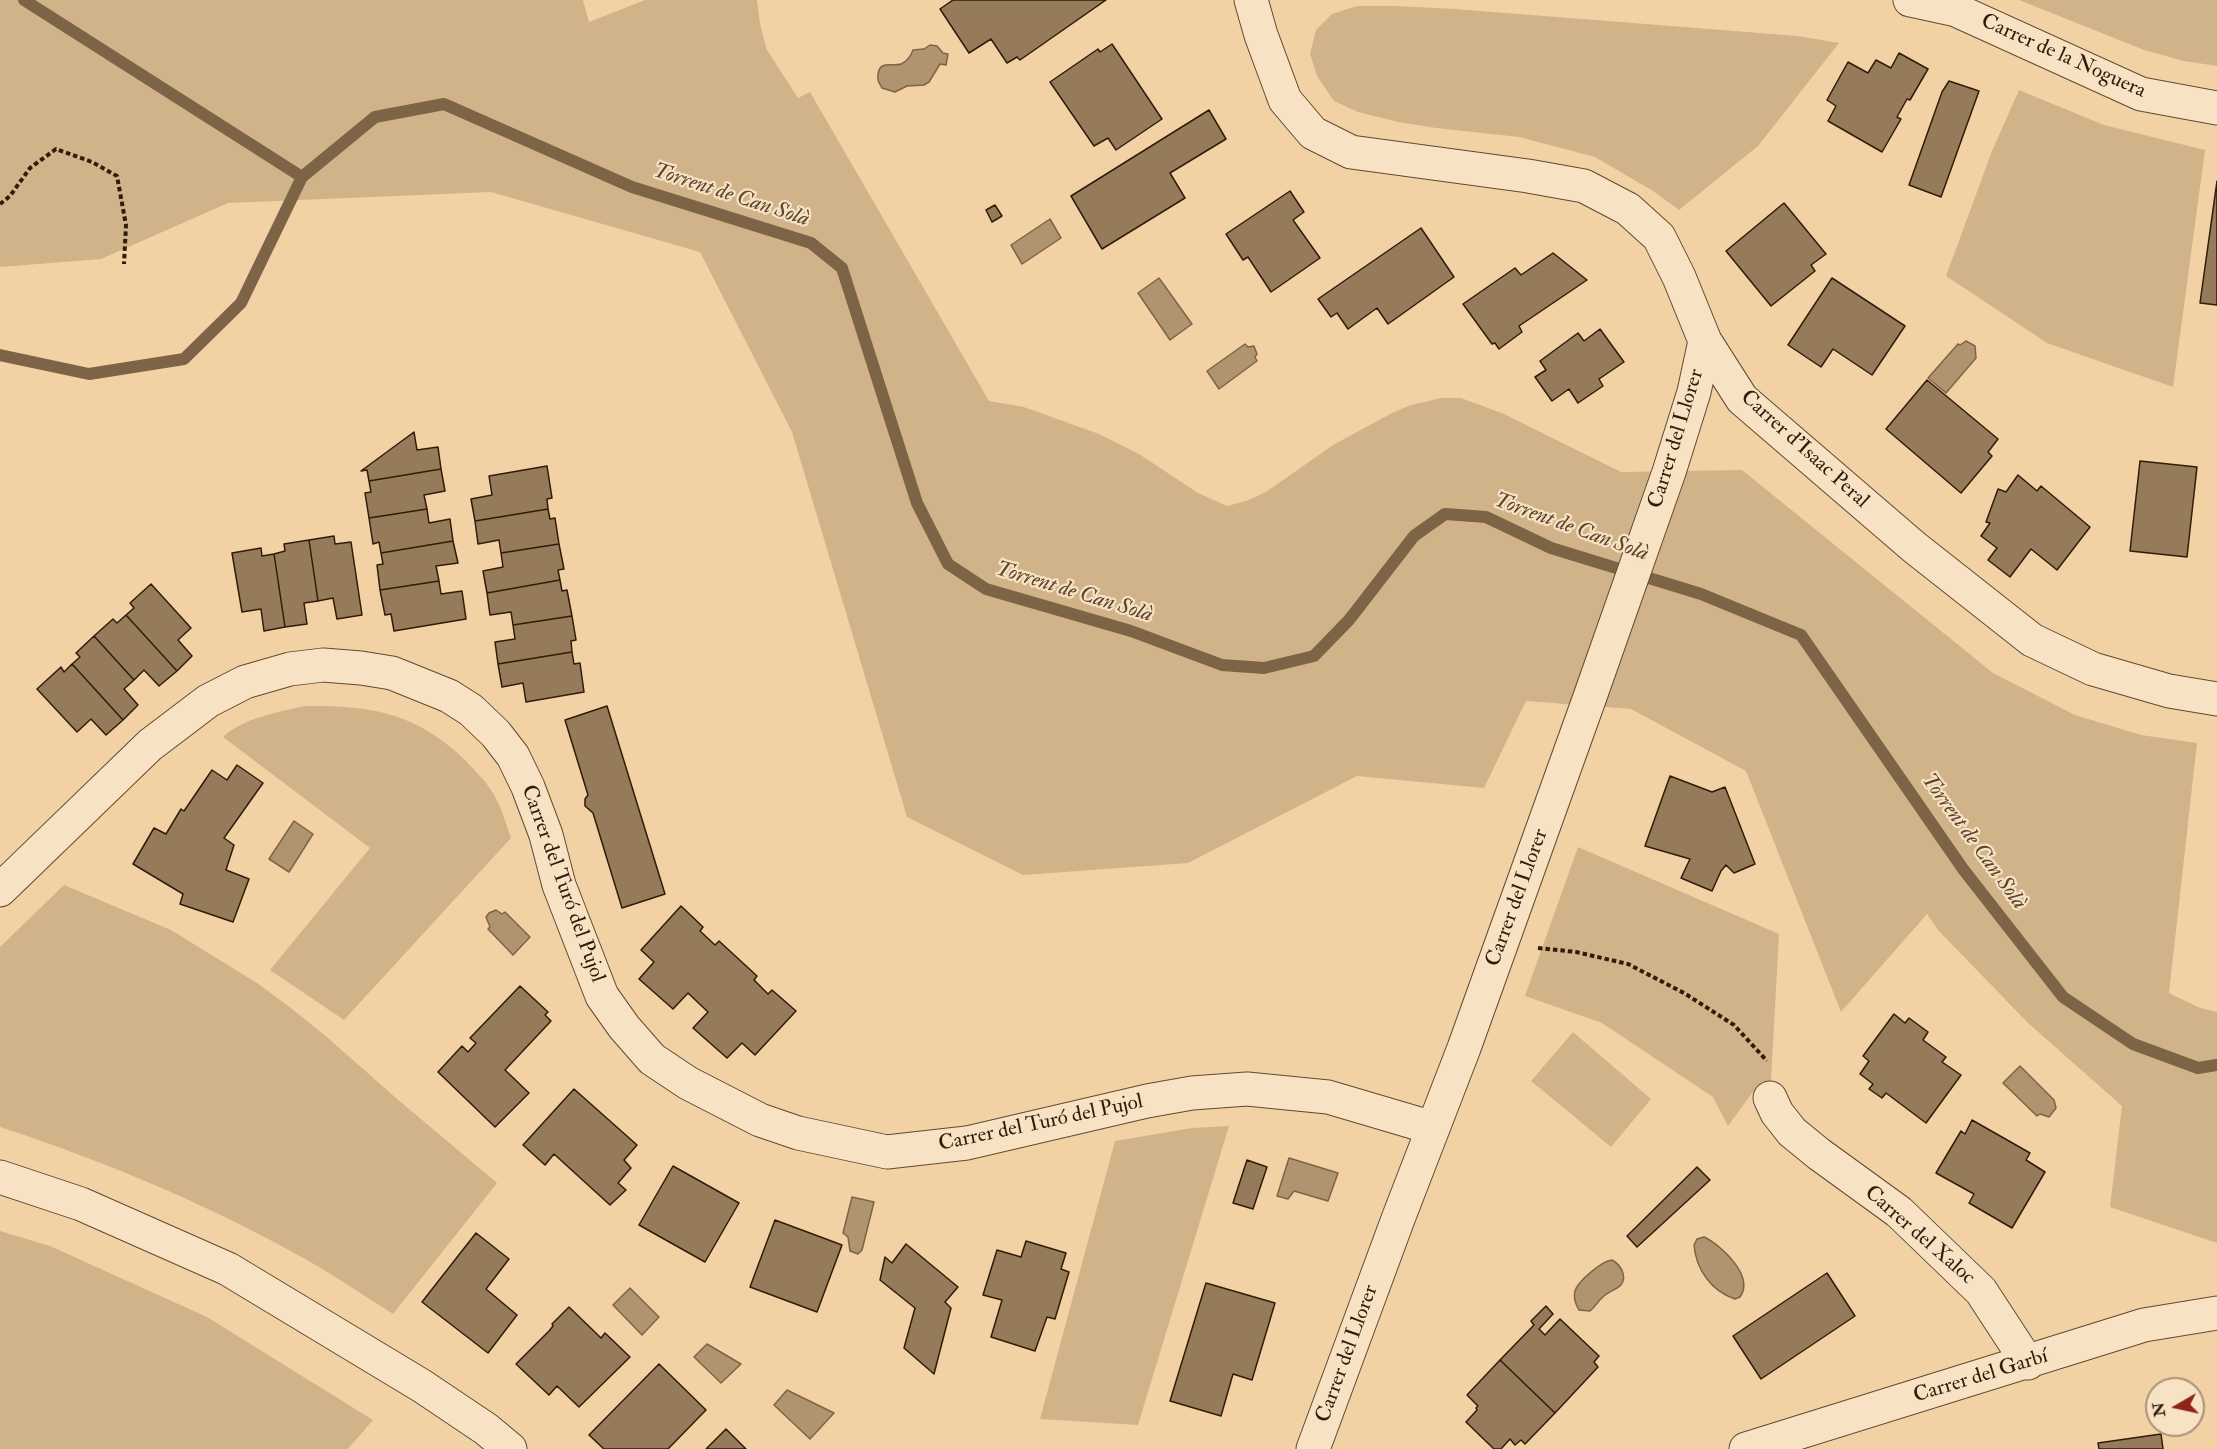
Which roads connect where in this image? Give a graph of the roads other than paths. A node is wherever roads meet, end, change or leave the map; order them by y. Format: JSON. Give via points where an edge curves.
{"nodes":[{"id":1,"x":1251,"y":0,"type":"edge"},
{"id":2,"x":1910,"y":0,"type":"edge"},
{"id":3,"x":2217,"y":108,"type":"edge"},
{"id":4,"x":1705,"y":341,"type":"junction"},
{"id":5,"x":2217,"y":699,"type":"edge"},
{"id":6,"x":0,"y":890,"type":"edge"},
{"id":7,"x":1770,"y":1098,"type":"road end"},
{"id":8,"x":1433,"y":1128,"type":"junction"},
{"id":9,"x":0,"y":1177,"type":"edge"},
{"id":10,"x":2217,"y":1313,"type":"edge"},
{"id":11,"x":2028,"y":1363,"type":"junction"},
{"id":12,"x":510,"y":1449,"type":"edge"},
{"id":13,"x":1313,"y":1449,"type":"edge"},
{"id":14,"x":1746,"y":1449,"type":"edge"}],
"edges":[{"from":1,"to":4,"type":"street","name":"Carrer d'Isaac Peral","via":[[1286,100],[1313,133],[1351,152],[1584,186],[1619,204],[1659,237]]},
{"from":2,"to":3,"type":"street","name":"Carrer de la Noguera","via":[[1956,10],[2140,94]]},
{"from":4,"to":5,"type":"street","name":"Carrer d'Isaac Peral","via":[[1742,399],[1914,547],[2032,640],[2093,669],[2169,691]]},
{"from":4,"to":8,"type":"street","name":"Carrer del Llorer","via":[[1669,472]]},
{"from":6,"to":8,"type":"street","name":"Carrer del Turó del Pujol","via":[[150,745],[208,700],[245,682],[290,669],[371,669],[392,673],[449,696],[471,710],[495,734],[513,756],[528,787],[559,885],[602,996],[652,1059],[688,1083],[760,1120],[798,1133],[887,1152],[967,1143],[1192,1093],[1247,1089],[1328,1097]]},
{"from":7,"to":11,"type":"street","name":"Carrer del Xaloc","via":[[1792,1131],[1899,1212],[1981,1291]]},
{"from":8,"to":13,"type":"street","name":"Carrer del Llorer"},
{"from":9,"to":12,"type":"street","via":[[81,1204],[228,1269],[422,1386]]},
{"from":10,"to":11,"type":"street","name":"Carrer del Garbí","via":[[2144,1325]]},
{"from":11,"to":14,"type":"street","name":"Carrer del Garbí"}]}
